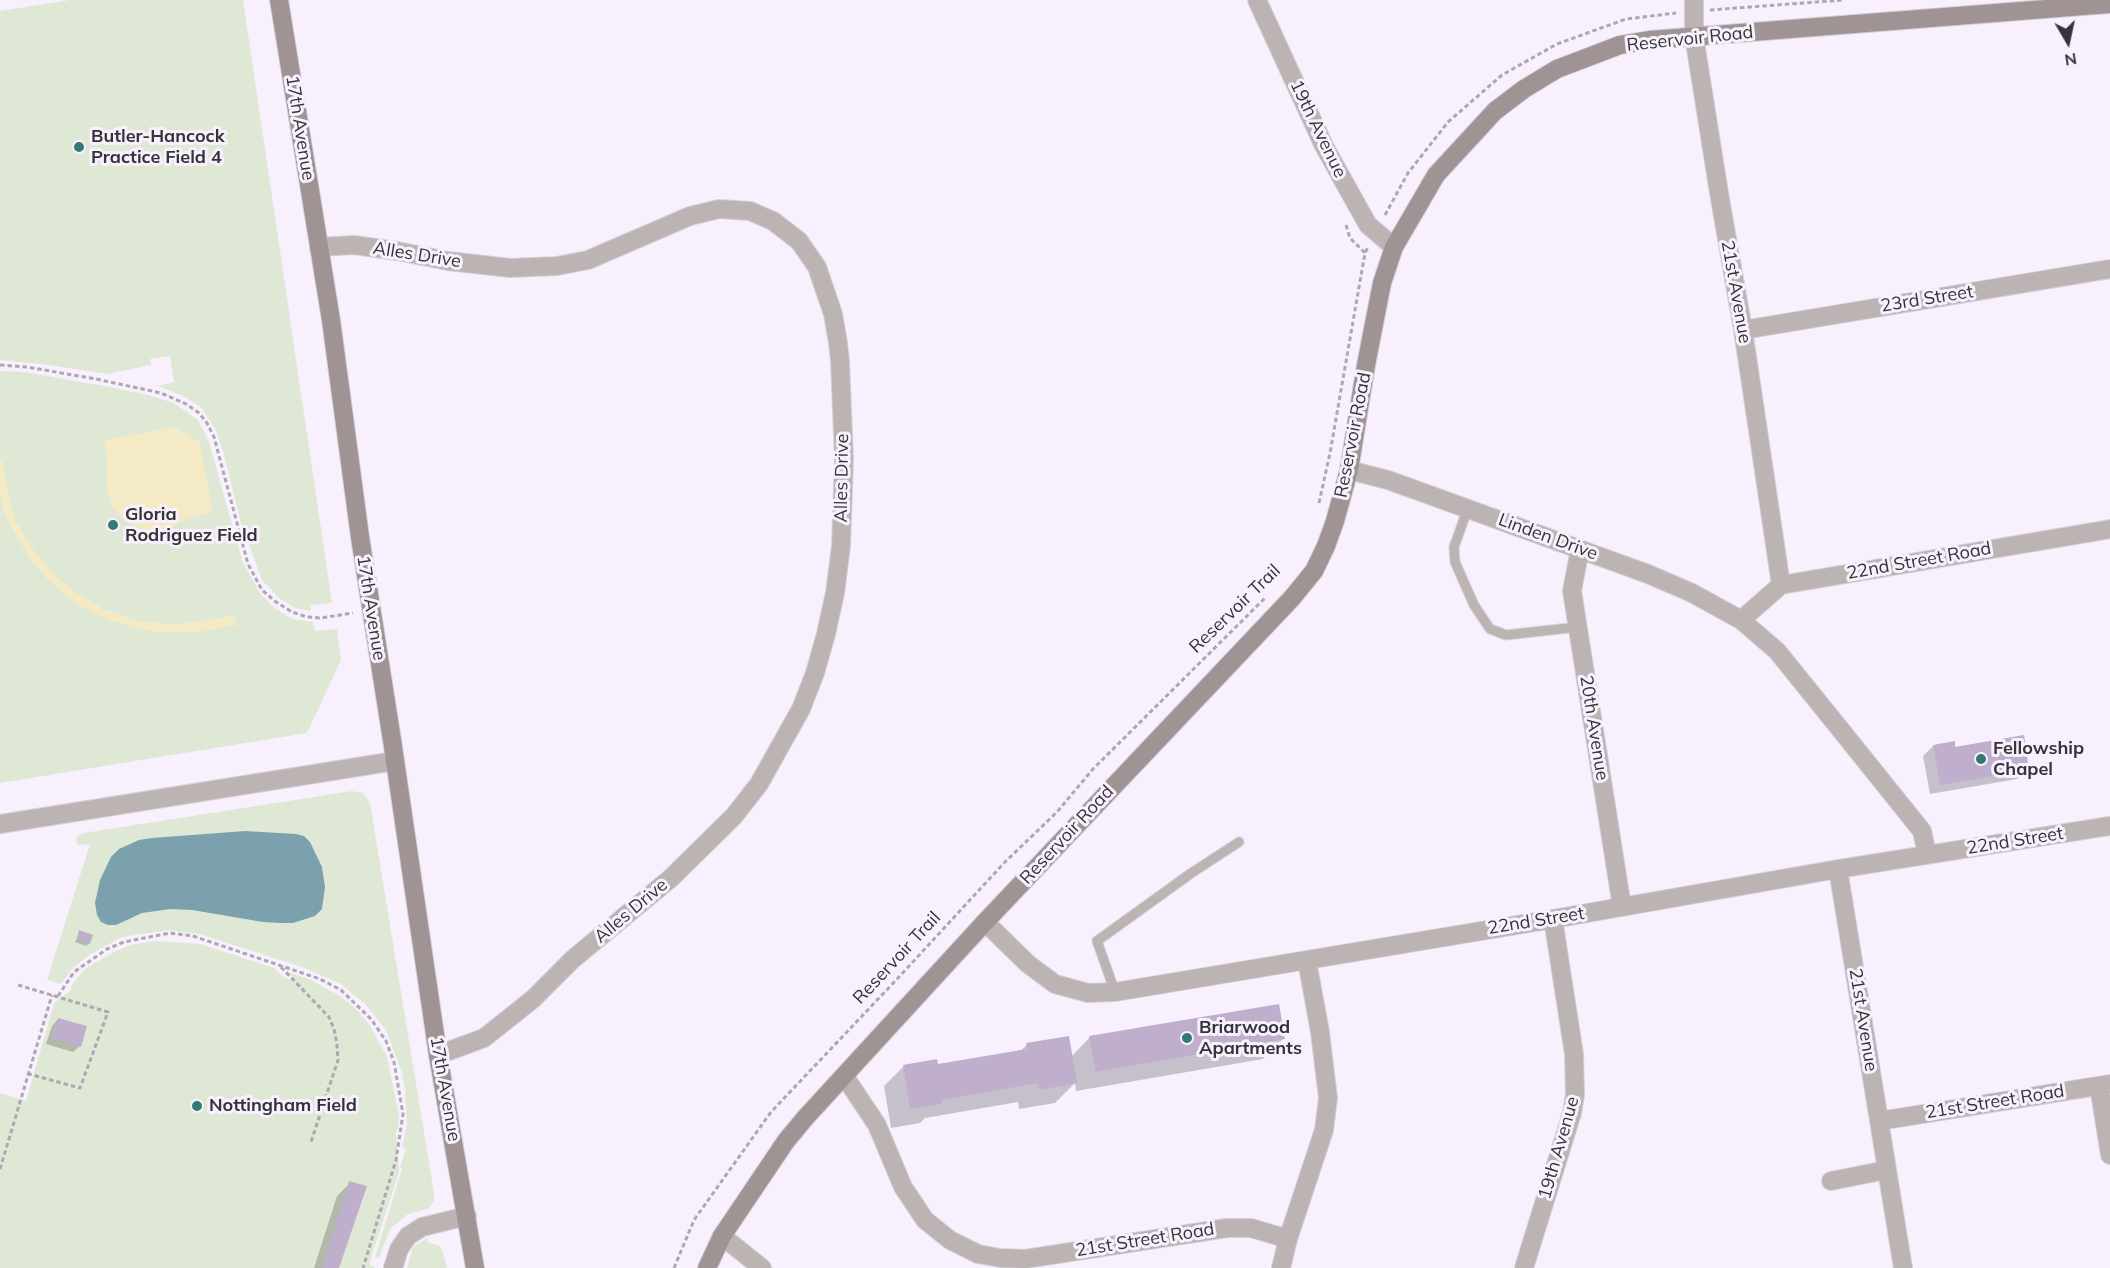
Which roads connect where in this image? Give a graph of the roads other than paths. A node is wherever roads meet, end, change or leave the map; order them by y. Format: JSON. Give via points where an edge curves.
{"nodes":[{"id":1,"x":279,"y":0,"type":"edge"},
{"id":2,"x":1257,"y":0,"type":"edge"},
{"id":3,"x":2110,"y":4,"type":"edge"},
{"id":4,"x":1694,"y":5,"type":"edge"},
{"id":5,"x":1694,"y":36,"type":"junction"},
{"id":6,"x":319,"y":247,"type":"junction"},
{"id":7,"x":1394,"y":247,"type":"junction"},
{"id":8,"x":2110,"y":268,"type":"edge"},
{"id":9,"x":1743,"y":330,"type":"junction"},
{"id":10,"x":1349,"y":470,"type":"junction"},
{"id":11,"x":1468,"y":508,"type":"junction"},
{"id":12,"x":2110,"y":529,"type":"edge"},
{"id":13,"x":1580,"y":549,"type":"junction"},
{"id":14,"x":1781,"y":585,"type":"junction"},
{"id":15,"x":1741,"y":620,"type":"junction"},
{"id":16,"x":1578,"y":627,"type":"junction"},
{"id":17,"x":395,"y":761,"type":"junction"},
{"id":18,"x":0,"y":824,"type":"edge"},
{"id":19,"x":2110,"y":826,"type":"edge"},
{"id":20,"x":1239,"y":842,"type":"dead end"},
{"id":21,"x":1928,"y":854,"type":"junction"},
{"id":22,"x":1838,"y":869,"type":"junction"},
{"id":23,"x":1622,"y":907,"type":"junction"},
{"id":24,"x":1553,"y":919,"type":"junction"},
{"id":25,"x":985,"y":922,"type":"junction"},
{"id":26,"x":1307,"y":961,"type":"junction"},
{"id":27,"x":1115,"y":992,"type":"junction"},
{"id":28,"x":438,"y":1055,"type":"junction"},
{"id":29,"x":845,"y":1077,"type":"junction"},
{"id":30,"x":2105,"y":1085,"type":"edge"},
{"id":31,"x":1879,"y":1121,"type":"junction"},
{"id":32,"x":2110,"y":1155,"type":"edge"},
{"id":33,"x":1887,"y":1170,"type":"junction"},
{"id":34,"x":1831,"y":1181,"type":"dead end"},
{"id":35,"x":466,"y":1216,"type":"junction"},
{"id":36,"x":722,"y":1236,"type":"junction"},
{"id":37,"x":1288,"y":1239,"type":"junction"},
{"id":38,"x":393,"y":1268,"type":"edge"},
{"id":39,"x":476,"y":1268,"type":"edge"},
{"id":40,"x":707,"y":1268,"type":"edge"},
{"id":41,"x":762,"y":1268,"type":"edge"},
{"id":42,"x":1281,"y":1268,"type":"edge"},
{"id":43,"x":1524,"y":1268,"type":"edge"},
{"id":44,"x":1903,"y":1268,"type":"edge"}],
"edges":[{"from":1,"to":6,"type":"street","name":"17th Avenue"},
{"from":2,"to":7,"type":"street","name":"19th Avenue","via":[[1324,146],[1368,225]]},
{"from":3,"to":5,"type":"street","name":"Reservoir Road"},
{"from":4,"to":5,"type":"street","name":"21st Avenue"},
{"from":5,"to":7,"type":"street","name":"Reservoir Road","via":[[1620,45],[1557,69],[1524,89],[1495,111],[1436,175]]},
{"from":5,"to":9,"type":"street","name":"21st Avenue"},
{"from":6,"to":17,"type":"street","name":"17th Avenue"},
{"from":6,"to":28,"type":"street","name":"Alles Drive","via":[[354,245],[510,268],[557,266],[588,260],[690,216],[719,209],[750,211],[773,220],[799,241],[818,267],[833,314],[840,361],[844,459],[835,593],[815,674],[801,709],[759,784],[734,816],[671,878],[573,959],[532,999],[484,1038]]},
{"from":7,"to":10,"type":"street","name":"Reservoir Road","via":[[1382,282]]},
{"from":8,"to":9,"type":"street","name":"23rd Street"},
{"from":9,"to":14,"type":"street","name":"21st Avenue"},
{"from":10,"to":11,"type":"street","name":"Linden Drive"},
{"from":10,"to":25,"type":"street","name":"Reservoir Road","via":[[1335,521],[1314,571]]},
{"from":11,"to":13,"type":"street","name":"Linden Drive"},
{"from":11,"to":16,"type":"lane","via":[[1455,547],[1455,562],[1474,605],[1490,629],[1506,635]]},
{"from":12,"to":14,"type":"street","name":"22nd Street Road"},
{"from":13,"to":15,"type":"street","name":"Linden Drive","via":[[1681,588]]},
{"from":13,"to":16,"type":"street","name":"20th Avenue","via":[[1572,591]]},
{"from":14,"to":15,"type":"street"},
{"from":15,"to":21,"type":"street","via":[[1777,651],[1922,831]]},
{"from":16,"to":23,"type":"street","name":"20th Avenue"},
{"from":17,"to":18,"type":"street"},
{"from":17,"to":28,"type":"street","name":"17th Avenue"},
{"from":19,"to":21,"type":"street","name":"22nd Street"},
{"from":20,"to":27,"type":"lane","via":[[1097,942]]},
{"from":21,"to":22,"type":"street","name":"22nd Street"},
{"from":22,"to":23,"type":"street","name":"22nd Street"},
{"from":22,"to":31,"type":"street","name":"21st Avenue"},
{"from":23,"to":24,"type":"street","name":"22nd Street"},
{"from":24,"to":26,"type":"street","name":"22nd Street"},
{"from":24,"to":43,"type":"street","name":"19th Avenue","via":[[1574,1054],[1575,1095]]},
{"from":25,"to":27,"type":"street","name":"22nd Street","via":[[1055,984],[1088,993]]},
{"from":25,"to":29,"type":"street","name":"Reservoir Road"},
{"from":26,"to":27,"type":"street","name":"22nd Street"},
{"from":26,"to":37,"type":"street","via":[[1328,1098],[1324,1130]]},
{"from":28,"to":35,"type":"street","name":"17th Avenue"},
{"from":29,"to":36,"type":"street","name":"Reservoir Road","via":[[786,1141]]},
{"from":29,"to":37,"type":"street","name":"21st Street Road","via":[[877,1125],[903,1187],[924,1220],[950,1240],[978,1254],[1024,1259],[1227,1227],[1251,1228]]},
{"from":30,"to":31,"type":"street","name":"21st Street Road"},
{"from":30,"to":32,"type":"street"},
{"from":31,"to":33,"type":"street","name":"21st Avenue"},
{"from":33,"to":34,"type":"street"},
{"from":33,"to":44,"type":"street","name":"21st Avenue"},
{"from":35,"to":38,"type":"street","via":[[422,1227],[408,1236]]},
{"from":35,"to":39,"type":"street","name":"17th Avenue"},
{"from":36,"to":40,"type":"street","name":"Reservoir Road"},
{"from":36,"to":41,"type":"street"},
{"from":37,"to":42,"type":"street"}]}
